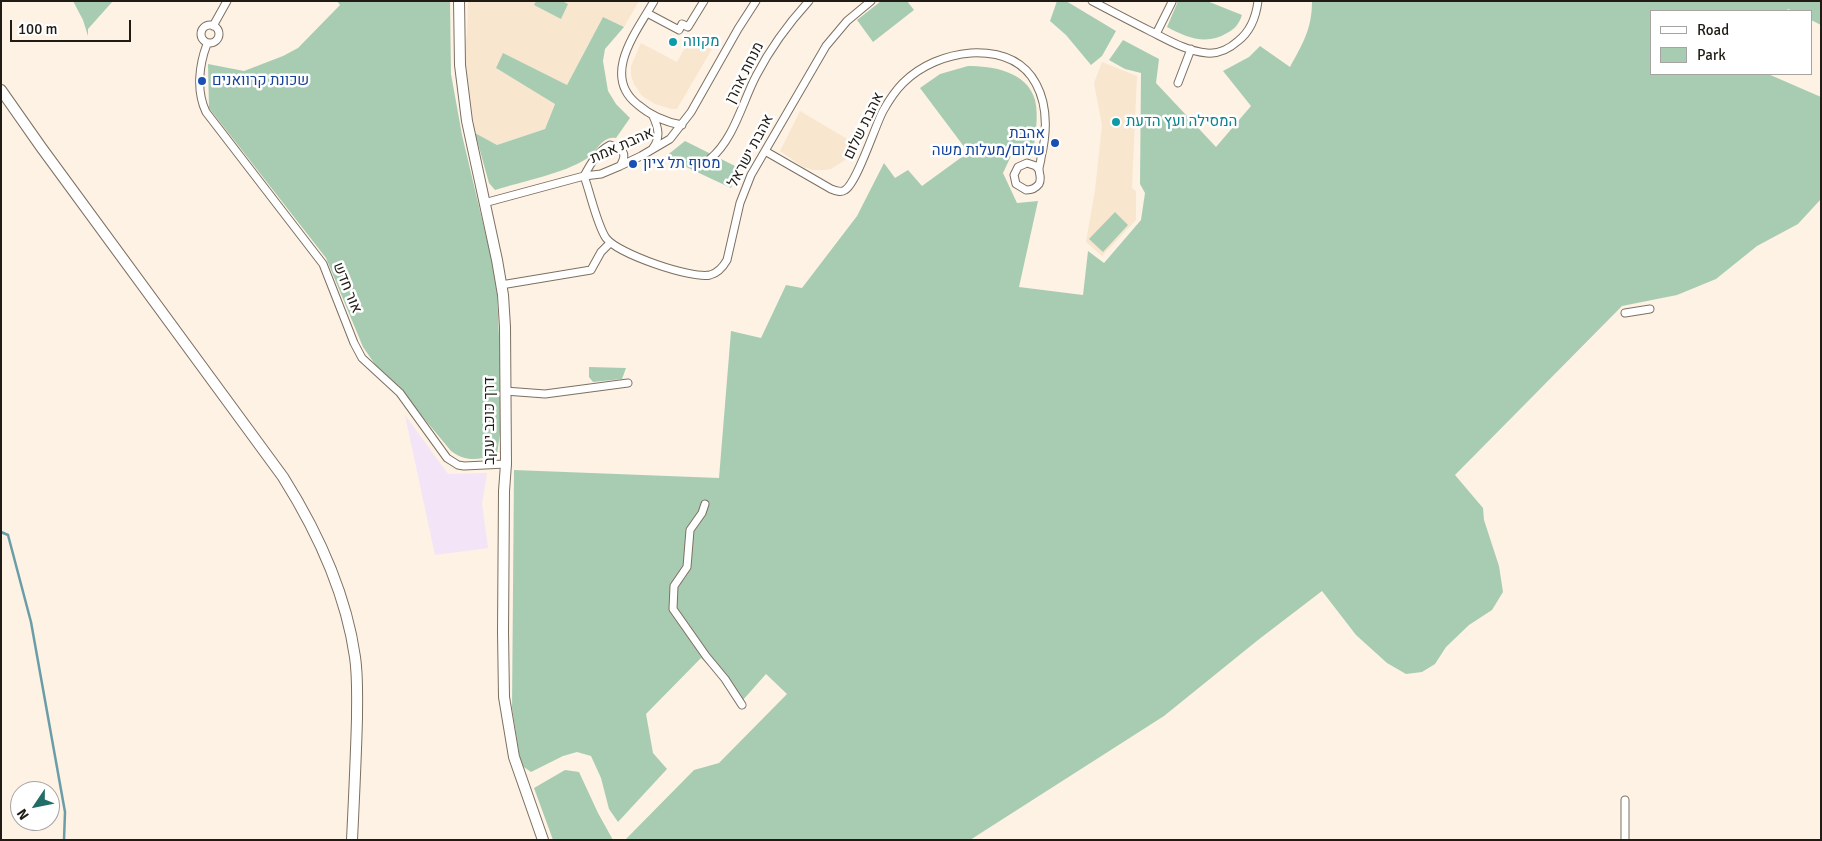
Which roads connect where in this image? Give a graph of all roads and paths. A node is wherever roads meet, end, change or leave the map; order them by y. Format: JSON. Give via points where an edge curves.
{"nodes":[{"id":1,"x":227,"y":1,"type":"edge"},
{"id":2,"x":459,"y":1,"type":"edge"},
{"id":3,"x":654,"y":1,"type":"edge"},
{"id":4,"x":704,"y":1,"type":"edge"},
{"id":5,"x":756,"y":1,"type":"edge"},
{"id":6,"x":809,"y":1,"type":"edge"},
{"id":7,"x":871,"y":1,"type":"edge"},
{"id":8,"x":1092,"y":1,"type":"edge"},
{"id":9,"x":1258,"y":1,"type":"edge"},
{"id":10,"x":1171,"y":2,"type":"edge"},
{"id":11,"x":647,"y":13,"type":"junction"},
{"id":12,"x":213,"y":26,"type":"junction"},
{"id":13,"x":1156,"y":34,"type":"junction"},
{"id":14,"x":207,"y":44,"type":"junction"},
{"id":15,"x":1191,"y":49,"type":"junction"},
{"id":16,"x":1178,"y":83,"type":"dead end"},
{"id":17,"x":1,"y":90,"type":"edge"},
{"id":18,"x":653,"y":115,"type":"junction"},
{"id":19,"x":682,"y":125,"type":"junction"},
{"id":20,"x":652,"y":150,"type":"junction"},
{"id":21,"x":765,"y":151,"type":"junction"},
{"id":22,"x":1043,"y":152,"type":"junction"},
{"id":23,"x":710,"y":159,"type":"dead end"},
{"id":24,"x":1031,"y":164,"type":"junction"},
{"id":25,"x":620,"y":166,"type":"junction"},
{"id":26,"x":1039,"y":170,"type":"junction"},
{"id":27,"x":584,"y":176,"type":"junction"},
{"id":28,"x":484,"y":203,"type":"junction"},
{"id":29,"x":610,"y":243,"type":"junction"},
{"id":30,"x":501,"y":286,"type":"junction"},
{"id":31,"x":1650,"y":309,"type":"dead end"},
{"id":32,"x":1624,"y":313,"type":"dead end"},
{"id":33,"x":628,"y":383,"type":"dead end"},
{"id":34,"x":504,"y":391,"type":"junction"},
{"id":35,"x":506,"y":464,"type":"junction"},
{"id":36,"x":704,"y":504,"type":"dead end"},
{"id":37,"x":742,"y":705,"type":"dead end"},
{"id":38,"x":1625,"y":800,"type":"dead end"},
{"id":39,"x":352,"y":840,"type":"edge"},
{"id":40,"x":544,"y":840,"type":"edge"},
{"id":41,"x":1625,"y":840,"type":"edge"}],
"edges":[{"from":1,"to":12,"type":"street"},
{"from":2,"to":28,"type":"main road","name":"דרך כוכב יעקב","via":[[458,41],[463,92]]},
{"from":3,"to":11,"type":"street"},
{"from":4,"to":11,"type":"street","via":[[688,27],[682,24],[679,30]]},
{"from":5,"to":19,"type":"street","name":"אהבת אמת"},
{"from":6,"to":23,"type":"street","name":"מנחת אהרן","via":[[774,44],[725,141]]},
{"from":7,"to":21,"type":"street","name":"אהבת ישראל","via":[[847,21],[826,46]]},
{"from":8,"to":13,"type":"street"},
{"from":9,"to":15,"type":"street","via":[[1248,31],[1234,45],[1217,52]]},
{"from":10,"to":13,"type":"street"},
{"from":11,"to":18,"type":"street","via":[[627,48],[621,78],[632,100]]},
{"from":12,"to":14,"type":"street","via":[[218,30],[218,39]]},
{"from":12,"to":14,"type":"street","via":[[206,26],[201,31],[201,38]]},
{"from":13,"to":15,"type":"street"},
{"from":14,"to":35,"type":"street","name":"אור חדש","via":[[200,72],[206,112],[323,264],[362,358],[400,393],[447,458],[464,466]]},
{"from":15,"to":16,"type":"street"},
{"from":17,"to":39,"type":"main road","via":[[283,477],[314,533],[341,601],[355,658]]},
{"from":18,"to":19,"type":"street"},
{"from":18,"to":20,"type":"street","via":[[658,136]]},
{"from":19,"to":20,"type":"street","name":"אהבת אמת","via":[[670,139]]},
{"from":20,"to":25,"type":"street","name":"אהבת אמת"},
{"from":21,"to":22,"type":"street","name":"אהבת שלום","via":[[831,189],[846,190],[854,179],[883,111],[903,83],[930,63],[972,53],[989,54],[1016,63],[1033,79],[1046,112]]},
{"from":21,"to":29,"type":"street","name":"אהבת ישראל","via":[[742,194],[727,260],[715,273],[704,276],[670,268],[626,253]]},
{"from":22,"to":24,"type":"street"},
{"from":22,"to":26,"type":"street"},
{"from":24,"to":26,"type":"street"},
{"from":24,"to":26,"type":"street","via":[[1022,164],[1016,170],[1014,179],[1018,187],[1026,190],[1037,186],[1041,178]]},
{"from":25,"to":27,"type":"street","name":"אהבת אמת","via":[[601,174]]},
{"from":25,"to":27,"type":"street","via":[[624,154],[610,145],[593,160]]},
{"from":27,"to":28,"type":"street","name":"אהבת אמת"},
{"from":27,"to":29,"type":"street","via":[[601,227]]},
{"from":28,"to":30,"type":"main road","name":"דרך כוכב יעקב"},
{"from":29,"to":30,"type":"street","via":[[591,270]]},
{"from":30,"to":34,"type":"main road","name":"דרך כוכב יעקב","via":[[505,327]]},
{"from":31,"to":32,"type":"street"},
{"from":33,"to":34,"type":"street","via":[[545,394]]},
{"from":34,"to":35,"type":"main road","name":"דרך כוכב יעקב"},
{"from":35,"to":40,"type":"main road","name":"דרך כוכב יעקב","via":[[504,697],[514,757]]},
{"from":36,"to":37,"type":"street","via":[[702,513],[690,530],[687,567],[674,586],[673,609]]},
{"from":38,"to":41,"type":"street"}]}
